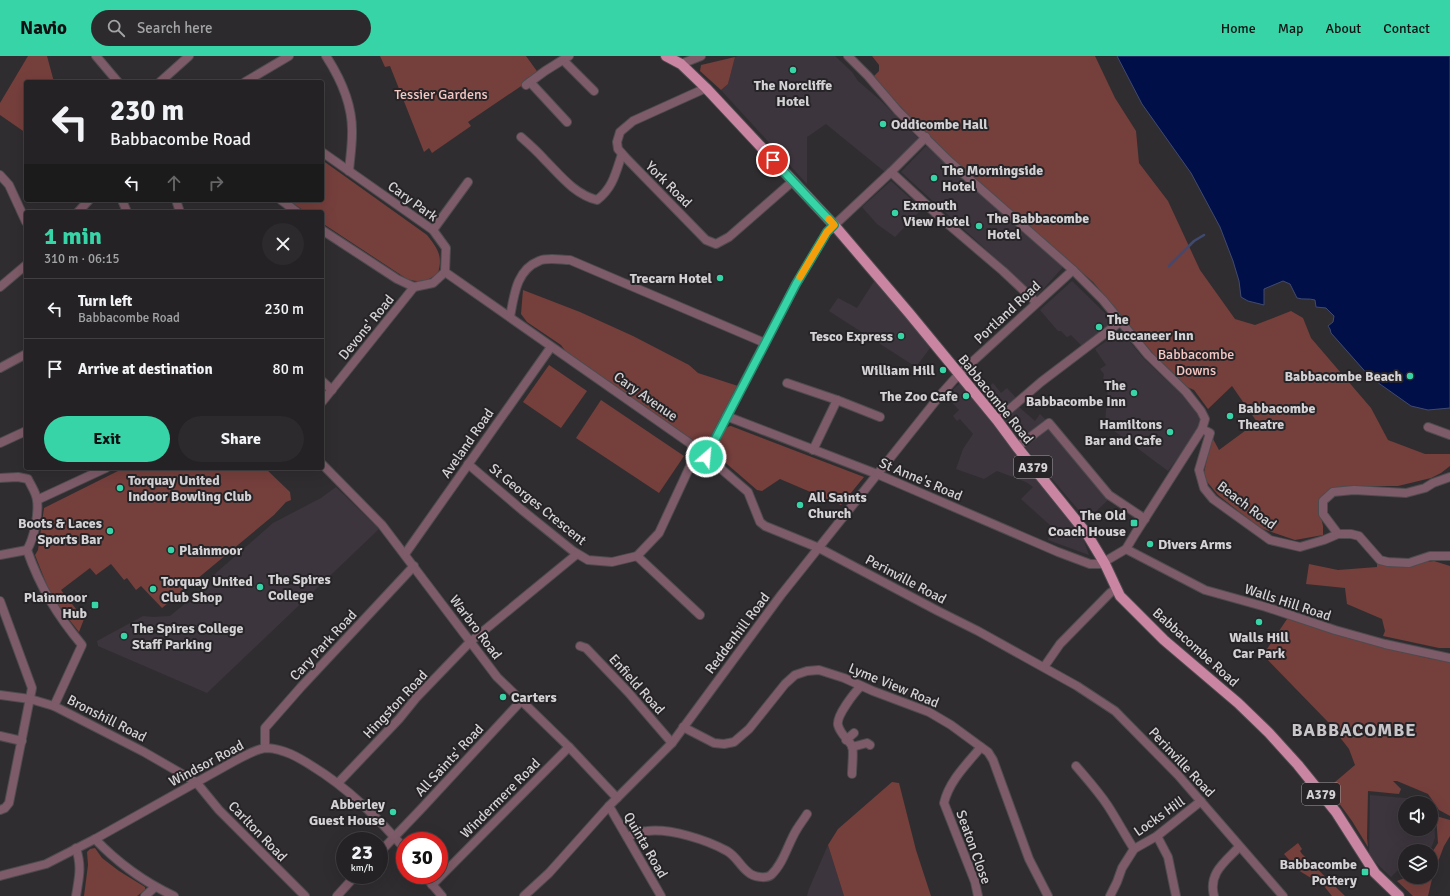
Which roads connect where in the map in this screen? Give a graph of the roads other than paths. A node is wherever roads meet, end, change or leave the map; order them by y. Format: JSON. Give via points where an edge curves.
{"nodes":[{"id":1,"x":96,"y":56,"type":"edge"},
{"id":2,"x":189,"y":56,"type":"edge"},
{"id":3,"x":289,"y":56,"type":"edge"},
{"id":4,"x":326,"y":56,"type":"edge"},
{"id":5,"x":666,"y":56,"type":"edge"},
{"id":6,"x":701,"y":56,"type":"edge"},
{"id":7,"x":848,"y":56,"type":"edge"},
{"id":8,"x":566,"y":58,"type":"edge"},
{"id":9,"x":681,"y":64,"type":"junction"},
{"id":10,"x":116,"y":80,"type":"edge"},
{"id":11,"x":162,"y":80,"type":"edge"},
{"id":12,"x":248,"y":80,"type":"edge"},
{"id":13,"x":706,"y":88,"type":"junction"},
{"id":14,"x":594,"y":91,"type":"dead end"},
{"id":15,"x":567,"y":122,"type":"dead end"},
{"id":16,"x":926,"y":137,"type":"junction"},
{"id":17,"x":522,"y":138,"type":"dead end"},
{"id":18,"x":324,"y":153,"type":"edge"},
{"id":19,"x":622,"y":154,"type":"junction"},
{"id":20,"x":349,"y":171,"type":"junction"},
{"id":21,"x":891,"y":172,"type":"junction"},
{"id":22,"x":0,"y":175,"type":"edge"},
{"id":23,"x":793,"y":181,"type":"junction"},
{"id":24,"x":468,"y":182,"type":"dead end"},
{"id":25,"x":87,"y":202,"type":"edge"},
{"id":26,"x":284,"y":202,"type":"edge"},
{"id":27,"x":80,"y":210,"type":"edge"},
{"id":28,"x":294,"y":210,"type":"edge"},
{"id":29,"x":24,"y":218,"type":"edge"},
{"id":30,"x":834,"y":225,"type":"junction"},
{"id":31,"x":433,"y":230,"type":"junction"},
{"id":32,"x":324,"y":231,"type":"edge"},
{"id":33,"x":24,"y":267,"type":"edge"},
{"id":34,"x":1072,"y":270,"type":"junction"},
{"id":35,"x":445,"y":272,"type":"junction"},
{"id":36,"x":0,"y":287,"type":"edge"},
{"id":37,"x":414,"y":287,"type":"junction"},
{"id":38,"x":1036,"y":302,"type":"junction"},
{"id":39,"x":510,"y":317,"type":"junction"},
{"id":40,"x":1120,"y":322,"type":"junction"},
{"id":41,"x":765,"y":343,"type":"junction"},
{"id":42,"x":551,"y":347,"type":"junction"},
{"id":43,"x":24,"y":355,"type":"edge"},
{"id":44,"x":0,"y":368,"type":"edge"},
{"id":45,"x":959,"y":374,"type":"junction"},
{"id":46,"x":787,"y":382,"type":"dead end"},
{"id":47,"x":324,"y":383,"type":"edge"},
{"id":48,"x":332,"y":390,"type":"junction"},
{"id":49,"x":324,"y":400,"type":"edge"},
{"id":50,"x":837,"y":400,"type":"junction"},
{"id":51,"x":726,"y":416,"type":"junction"},
{"id":52,"x":880,"y":417,"type":"dead end"},
{"id":53,"x":997,"y":420,"type":"junction"},
{"id":54,"x":1428,"y":427,"type":"dead end"},
{"id":55,"x":1202,"y":429,"type":"junction"},
{"id":56,"x":24,"y":432,"type":"edge"},
{"id":57,"x":1450,"y":435,"type":"edge"},
{"id":58,"x":0,"y":443,"type":"edge"},
{"id":59,"x":1017,"y":448,"type":"junction"},
{"id":60,"x":698,"y":449,"type":"junction"},
{"id":61,"x":813,"y":450,"type":"junction"},
{"id":62,"x":706,"y":457,"type":"junction"},
{"id":63,"x":468,"y":464,"type":"junction"},
{"id":64,"x":324,"y":466,"type":"edge"},
{"id":65,"x":102,"y":470,"type":"edge"},
{"id":66,"x":877,"y":474,"type":"junction"},
{"id":67,"x":1450,"y":477,"type":"edge"},
{"id":68,"x":0,"y":478,"type":"edge"},
{"id":69,"x":37,"y":500,"type":"junction"},
{"id":70,"x":1144,"y":519,"type":"junction"},
{"id":71,"x":1338,"y":534,"type":"junction"},
{"id":72,"x":819,"y":548,"type":"junction"},
{"id":73,"x":1126,"y":549,"type":"junction"},
{"id":74,"x":27,"y":550,"type":"junction"},
{"id":75,"x":405,"y":554,"type":"junction"},
{"id":76,"x":577,"y":554,"type":"junction"},
{"id":77,"x":0,"y":555,"type":"edge"},
{"id":78,"x":637,"y":556,"type":"junction"},
{"id":79,"x":1450,"y":556,"type":"edge"},
{"id":80,"x":1104,"y":563,"type":"junction"},
{"id":81,"x":414,"y":566,"type":"junction"},
{"id":82,"x":1116,"y":589,"type":"junction"},
{"id":83,"x":0,"y":601,"type":"edge"},
{"id":84,"x":700,"y":615,"type":"dead end"},
{"id":85,"x":470,"y":642,"type":"junction"},
{"id":86,"x":580,"y":646,"type":"dead end"},
{"id":87,"x":1450,"y":658,"type":"edge"},
{"id":88,"x":1044,"y":667,"type":"junction"},
{"id":89,"x":861,"y":686,"type":"junction"},
{"id":90,"x":0,"y":695,"type":"edge"},
{"id":91,"x":30,"y":699,"type":"junction"},
{"id":92,"x":522,"y":700,"type":"junction"},
{"id":93,"x":54,"y":706,"type":"junction"},
{"id":94,"x":684,"y":727,"type":"junction"},
{"id":95,"x":854,"y":733,"type":"dead end"},
{"id":96,"x":0,"y":736,"type":"edge"},
{"id":97,"x":846,"y":740,"type":"junction"},
{"id":98,"x":22,"y":741,"type":"junction"},
{"id":99,"x":672,"y":743,"type":"junction"},
{"id":100,"x":870,"y":745,"type":"dead end"},
{"id":101,"x":569,"y":747,"type":"junction"},
{"id":102,"x":852,"y":747,"type":"junction"},
{"id":103,"x":981,"y":747,"type":"junction"},
{"id":104,"x":266,"y":748,"type":"junction"},
{"id":105,"x":1076,"y":766,"type":"dead end"},
{"id":106,"x":852,"y":774,"type":"dead end"},
{"id":107,"x":196,"y":782,"type":"junction"},
{"id":108,"x":338,"y":783,"type":"junction"},
{"id":109,"x":617,"y":798,"type":"junction"},
{"id":110,"x":1201,"y":801,"type":"junction"},
{"id":111,"x":609,"y":806,"type":"junction"},
{"id":112,"x":0,"y":810,"type":"edge"},
{"id":113,"x":807,"y":814,"type":"dead end"},
{"id":114,"x":627,"y":836,"type":"junction"},
{"id":115,"x":1157,"y":836,"type":"junction"},
{"id":116,"x":395,"y":838,"type":"junction"},
{"id":117,"x":95,"y":839,"type":"junction"},
{"id":118,"x":388,"y":845,"type":"edge"},
{"id":119,"x":1239,"y":847,"type":"junction"},
{"id":120,"x":76,"y":848,"type":"junction"},
{"id":121,"x":1134,"y":849,"type":"junction"},
{"id":122,"x":0,"y":876,"type":"edge"},
{"id":123,"x":348,"y":884,"type":"edge"},
{"id":124,"x":432,"y":885,"type":"joint"},
{"id":125,"x":156,"y":887,"type":"junction"},
{"id":126,"x":76,"y":896,"type":"edge"},
{"id":127,"x":145,"y":896,"type":"edge"},
{"id":128,"x":174,"y":896,"type":"edge"},
{"id":129,"x":305,"y":896,"type":"edge"},
{"id":130,"x":337,"y":896,"type":"edge"},
{"id":131,"x":442,"y":896,"type":"edge"},
{"id":132,"x":524,"y":896,"type":"edge"},
{"id":133,"x":661,"y":896,"type":"edge"},
{"id":134,"x":978,"y":896,"type":"edge"},
{"id":135,"x":1048,"y":896,"type":"edge"},
{"id":136,"x":1110,"y":896,"type":"edge"},
{"id":137,"x":1176,"y":896,"type":"edge"},
{"id":138,"x":1214,"y":896,"type":"edge"},
{"id":139,"x":1283,"y":896,"type":"edge"},
{"id":140,"x":1399,"y":896,"type":"edge"}],
"edges":[{"from":1,"to":10,"type":"street"},
{"from":2,"to":11,"type":"street"},
{"from":3,"to":12,"type":"street"},
{"from":4,"to":20,"type":"street","via":[[343,86],[350,114],[352,133]]},
{"from":5,"to":9,"type":"main road","name":"Babbacombe Road","number":"A379"},
{"from":6,"to":9,"type":"street"},
{"from":7,"to":16,"type":"street","via":[[898,111]]},
{"from":8,"to":14,"type":"street"},
{"from":8,"to":15,"type":"street","via":[[528,83]]},
{"from":9,"to":13,"type":"main road","name":"Babbacombe Road","number":"A379"},
{"from":13,"to":19,"type":"street","via":[[633,121],[620,132],[617,142]]},
{"from":13,"to":23,"type":"main road","name":"Babbacombe Road","number":"A379"},
{"from":16,"to":21,"type":"street"},
{"from":16,"to":34,"type":"street"},
{"from":17,"to":19,"type":"street","via":[[571,186],[587,197],[597,200],[606,193]]},
{"from":18,"to":20,"type":"street","name":"Cary Park"},
{"from":19,"to":23,"type":"street","name":"York Road","via":[[706,240],[716,244],[729,237]]},
{"from":20,"to":31,"type":"street","name":"Cary Park"},
{"from":21,"to":30,"type":"street"},
{"from":21,"to":38,"type":"street"},
{"from":22,"to":29,"type":"street","via":[[9,185]]},
{"from":23,"to":30,"type":"main road","name":"Babbacombe Road","number":"A379"},
{"from":24,"to":31,"type":"street"},
{"from":25,"to":27,"type":"street"},
{"from":26,"to":28,"type":"street"},
{"from":30,"to":41,"type":"street","via":[[827,232],[796,284]]},
{"from":30,"to":45,"type":"main road","name":"Babbacombe Road","number":"A379"},
{"from":31,"to":35,"type":"street","name":"Cary Park","via":[[446,248]]},
{"from":32,"to":37,"type":"street","via":[[397,279]]},
{"from":33,"to":36,"type":"street"},
{"from":34,"to":38,"type":"street","name":"Portland Road"},
{"from":34,"to":40,"type":"street","via":[[1103,300]]},
{"from":35,"to":37,"type":"street","via":[[433,283]]},
{"from":35,"to":39,"type":"street","name":"Cary Avenue"},
{"from":37,"to":48,"type":"street","name":"Devons' Road"},
{"from":38,"to":45,"type":"street","name":"Portland Road"},
{"from":39,"to":41,"type":"street","via":[[515,288],[523,273],[539,260],[570,260]]},
{"from":39,"to":42,"type":"street","name":"Cary Avenue"},
{"from":40,"to":53,"type":"street"},
{"from":40,"to":55,"type":"street","via":[[1201,411],[1205,419]]},
{"from":41,"to":51,"type":"street"},
{"from":42,"to":60,"type":"street","name":"Cary Avenue"},
{"from":42,"to":63,"type":"street","name":"Aveland Road"},
{"from":43,"to":44,"type":"street"},
{"from":45,"to":53,"type":"main road","name":"Babbacombe Road","number":"A379"},
{"from":45,"to":66,"type":"street","name":"Reddenhill Road"},
{"from":46,"to":50,"type":"street"},
{"from":47,"to":48,"type":"street"},
{"from":48,"to":49,"type":"street","name":"Devons' Road"},
{"from":50,"to":52,"type":"street"},
{"from":50,"to":61,"type":"street"},
{"from":51,"to":61,"type":"street","name":"St Anne's Road"},
{"from":51,"to":62,"type":"street"},
{"from":53,"to":59,"type":"main road","name":"Babbacombe Road","number":"A379"},
{"from":54,"to":57,"type":"street"},
{"from":55,"to":70,"type":"street"},
{"from":55,"to":71,"type":"street","name":"Beach Road","via":[[1210,433],[1199,470],[1204,488],[1213,499],[1270,540],[1300,547]]},
{"from":56,"to":58,"type":"street"},
{"from":59,"to":70,"type":"street","via":[[1049,423],[1109,495]]},
{"from":59,"to":80,"type":"main road","name":"Babbacombe Road","number":"A379","via":[[1087,534]]},
{"from":60,"to":62,"type":"street","name":"Cary Avenue"},
{"from":60,"to":78,"type":"street","via":[[659,533]]},
{"from":61,"to":66,"type":"street","name":"St Anne's Road"},
{"from":62,"to":72,"type":"street","name":"Cary Avenue","via":[[748,492],[760,522]]},
{"from":63,"to":75,"type":"street","name":"Aveland Road"},
{"from":63,"to":76,"type":"street","name":"St Georges Crescent"},
{"from":64,"to":75,"type":"street","name":"Warbro Road","via":[[382,525]]},
{"from":65,"to":69,"type":"street"},
{"from":66,"to":72,"type":"street","name":"Reddenhill Road"},
{"from":66,"to":80,"type":"street","name":"St Anne's Road","via":[[1058,552],[1090,564]]},
{"from":67,"to":71,"type":"street","via":[[1406,493],[1354,490],[1333,492],[1323,501],[1323,514]]},
{"from":68,"to":69,"type":"street","via":[[28,479]]},
{"from":69,"to":74,"type":"street","via":[[36,523]]},
{"from":70,"to":73,"type":"street"},
{"from":71,"to":79,"type":"street","name":"Beach Road","via":[[1359,536],[1380,560],[1388,562],[1409,563],[1430,556]]},
{"from":72,"to":88,"type":"street","name":"Perinville Road"},
{"from":72,"to":94,"type":"street","name":"Reddenhill Road","via":[[781,595]]},
{"from":73,"to":80,"type":"street"},
{"from":73,"to":87,"type":"street","name":"Walls Hill Road","via":[[1205,590],[1385,644]]},
{"from":74,"to":77,"type":"street"},
{"from":74,"to":93,"type":"street","via":[[51,605],[82,645]]},
{"from":75,"to":81,"type":"street","name":"Warbro Road"},
{"from":76,"to":78,"type":"street","name":"St Georges Crescent","via":[[588,560],[600,562]]},
{"from":76,"to":85,"type":"street","name":"Hingston Road"},
{"from":78,"to":84,"type":"street"},
{"from":80,"to":82,"type":"main road","name":"Babbacombe Road","number":"A379"},
{"from":81,"to":85,"type":"street","name":"Warbro Road"},
{"from":81,"to":104,"type":"street","name":"Cary Park Road","via":[[265,728]]},
{"from":82,"to":88,"type":"street","via":[[1060,644]]},
{"from":82,"to":140,"type":"main road","name":"Babbacombe Road","number":"A379","via":[[1164,640],[1269,733],[1336,812],[1375,874]]},
{"from":83,"to":91,"type":"street","via":[[32,688]]},
{"from":85,"to":92,"type":"street","name":"Warbro Road","via":[[497,676]]},
{"from":85,"to":108,"type":"street","name":"Hingston Road"},
{"from":86,"to":99,"type":"street","name":"Enfield Road","via":[[586,648],[628,692]]},
{"from":88,"to":110,"type":"street","name":"Perinville Road","via":[[1115,711]]},
{"from":89,"to":94,"type":"street","name":"Lyme View Road","via":[[819,670],[807,671],[795,675],[785,684],[749,729],[734,742],[714,743]]},
{"from":89,"to":97,"type":"street","via":[[838,719],[838,725]]},
{"from":89,"to":103,"type":"street","name":"Lyme View Road","via":[[929,712]]},
{"from":90,"to":91,"type":"street","name":"Bronshill Road"},
{"from":91,"to":93,"type":"street","name":"Bronshill Road"},
{"from":91,"to":98,"type":"street"},
{"from":92,"to":101,"type":"street","name":"Warbro Road"},
{"from":92,"to":116,"type":"street","name":"All Saints' Road"},
{"from":93,"to":107,"type":"street","name":"Bronshill Road"},
{"from":94,"to":99,"type":"street","name":"Reddenhill Road"},
{"from":95,"to":97,"type":"street"},
{"from":96,"to":98,"type":"street"},
{"from":97,"to":102,"type":"street"},
{"from":98,"to":112,"type":"street","via":[[9,803]]},
{"from":99,"to":109,"type":"street","name":"Reddenhill Road"},
{"from":100,"to":102,"type":"street","via":[[867,743]]},
{"from":101,"to":109,"type":"street","name":"Warbro Road"},
{"from":101,"to":124,"type":"street","name":"Windermere Road"},
{"from":102,"to":106,"type":"street"},
{"from":103,"to":134,"type":"street","name":"Seaton Close","via":[[953,782],[944,803]]},
{"from":103,"to":135,"type":"street","name":"Lyme View Road","via":[[993,760],[1029,859]]},
{"from":104,"to":107,"type":"street","name":"Windsor Road","via":[[248,754]]},
{"from":104,"to":108,"type":"street","name":"Windsor Road","via":[[293,754]]},
{"from":105,"to":121,"type":"street","via":[[1092,784]]},
{"from":107,"to":117,"type":"street","name":"Windsor Road"},
{"from":107,"to":129,"type":"street","name":"Carlton Road","via":[[238,830]]},
{"from":108,"to":116,"type":"street","name":"Windsor Road","via":[[384,824]]},
{"from":109,"to":111,"type":"street","name":"Reddenhill Road"},
{"from":110,"to":115,"type":"street","name":"Locks Hill"},
{"from":110,"to":119,"type":"street","name":"Perinville Road"},
{"from":111,"to":114,"type":"street","name":"Quinta Road"},
{"from":111,"to":132,"type":"street","name":"Reddenhill Road","via":[[549,873]]},
{"from":113,"to":114,"type":"street","via":[[777,867],[766,877],[752,875],[729,852],[690,836],[660,831]]},
{"from":114,"to":133,"type":"street","name":"Quinta Road"},
{"from":115,"to":121,"type":"street","name":"Locks Hill"},
{"from":115,"to":137,"type":"street","via":[[1168,857]]},
{"from":116,"to":118,"type":"street","name":"All Saints' Road"},
{"from":117,"to":120,"type":"street","name":"Windsor Road"},
{"from":117,"to":125,"type":"street","via":[[111,856]]},
{"from":119,"to":138,"type":"street","via":[[1214,875]]},
{"from":119,"to":139,"type":"street","name":"Perinville Road"},
{"from":120,"to":122,"type":"street","name":"Windsor Road","via":[[46,864]]},
{"from":120,"to":126,"type":"street","via":[[81,868]]},
{"from":121,"to":136,"type":"street","name":"Locks Hill","via":[[1122,868]]},
{"from":123,"to":130,"type":"street"},
{"from":124,"to":131,"type":"street"},
{"from":125,"to":127,"type":"street"},
{"from":125,"to":128,"type":"street"}]}
